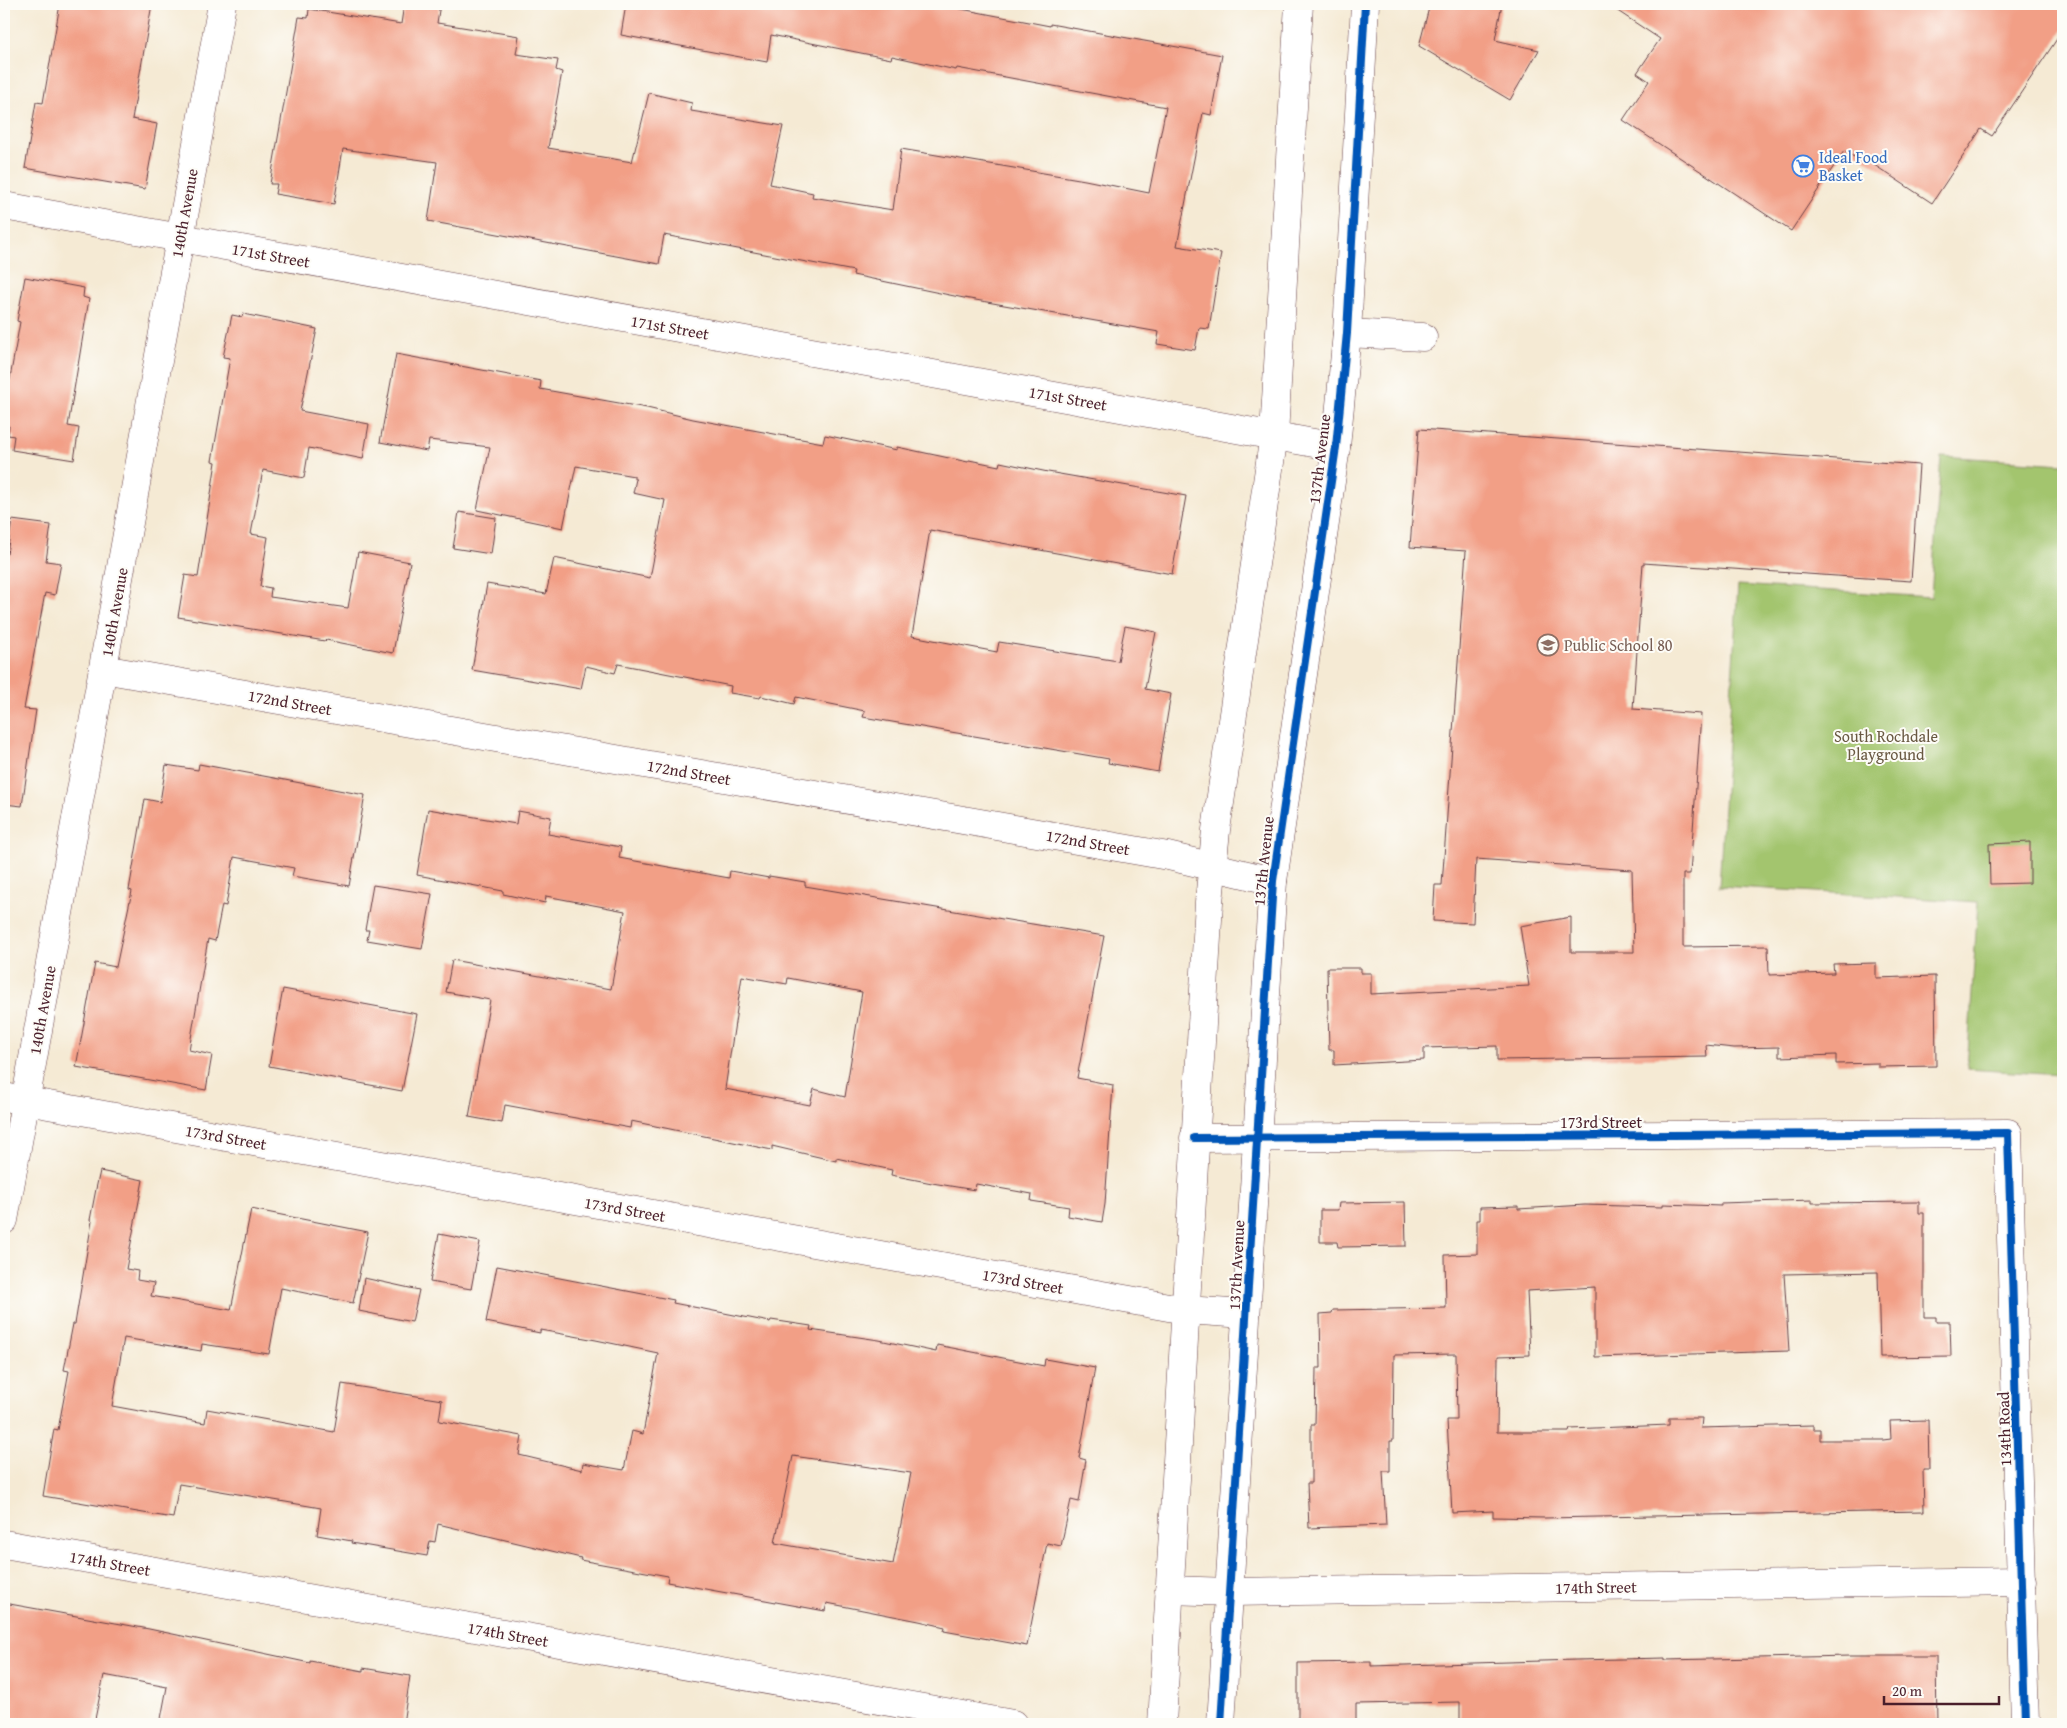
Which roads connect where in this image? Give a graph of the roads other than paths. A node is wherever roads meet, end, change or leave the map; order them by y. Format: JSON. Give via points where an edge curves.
{"nodes":[{"id":1,"x":222,"y":4,"type":"edge"},
{"id":2,"x":1299,"y":4,"type":"edge"},
{"id":3,"x":1365,"y":4,"type":"edge"},
{"id":4,"x":4,"y":206,"type":"edge"},
{"id":5,"x":180,"y":238,"type":"junction"},
{"id":6,"x":1347,"y":333,"type":"junction"},
{"id":7,"x":1423,"y":338,"type":"dead end"},
{"id":8,"x":1274,"y":435,"type":"junction"},
{"id":9,"x":1336,"y":447,"type":"junction"},
{"id":10,"x":103,"y":669,"type":"junction"},
{"id":11,"x":1212,"y":865,"type":"junction"},
{"id":12,"x":1273,"y":881,"type":"junction"},
{"id":13,"x":15,"y":1099,"type":"edge"},
{"id":14,"x":2008,"y":1133,"type":"joint"},
{"id":15,"x":1194,"y":1138,"type":"junction"},
{"id":16,"x":1257,"y":1138,"type":"junction"},
{"id":17,"x":4,"y":1220,"type":"edge"},
{"id":18,"x":1185,"y":1310,"type":"junction"},
{"id":19,"x":1246,"y":1314,"type":"junction"},
{"id":20,"x":4,"y":1544,"type":"edge"},
{"id":21,"x":2022,"y":1581,"type":"junction"},
{"id":22,"x":1169,"y":1590,"type":"junction"},
{"id":23,"x":1230,"y":1592,"type":"junction"},
{"id":24,"x":1013,"y":1724,"type":"edge"},
{"id":25,"x":1162,"y":1724,"type":"edge"},
{"id":26,"x":1221,"y":1724,"type":"edge"},
{"id":27,"x":2026,"y":1724,"type":"edge"}],
"edges":[{"from":1,"to":5,"type":"street","name":"140th Avenue"},
{"from":2,"to":8,"type":"street"},
{"from":3,"to":6,"type":"street","name":"137th Avenue"},
{"from":4,"to":5,"type":"street","name":"171st Street"},
{"from":5,"to":8,"type":"street","name":"171st Street"},
{"from":5,"to":10,"type":"street","name":"140th Avenue"},
{"from":6,"to":7,"type":"street"},
{"from":6,"to":9,"type":"street","name":"137th Avenue"},
{"from":8,"to":9,"type":"street","name":"171st Street"},
{"from":8,"to":11,"type":"street"},
{"from":9,"to":12,"type":"street","name":"137th Avenue"},
{"from":10,"to":11,"type":"street","name":"172nd Street"},
{"from":10,"to":13,"type":"street","name":"140th Avenue"},
{"from":11,"to":12,"type":"street","name":"172nd Street"},
{"from":11,"to":15,"type":"street"},
{"from":12,"to":16,"type":"street","name":"137th Avenue"},
{"from":13,"to":17,"type":"street","name":"140th Avenue"},
{"from":13,"to":18,"type":"street","name":"173rd Street"},
{"from":14,"to":16,"type":"street","name":"173rd Street"},
{"from":14,"to":21,"type":"street","name":"134th Road"},
{"from":15,"to":16,"type":"street","name":"173rd Street"},
{"from":15,"to":18,"type":"street"},
{"from":16,"to":19,"type":"street","name":"137th Avenue"},
{"from":18,"to":19,"type":"street","name":"173rd Street"},
{"from":18,"to":22,"type":"street"},
{"from":19,"to":23,"type":"street","name":"137th Avenue"},
{"from":20,"to":24,"type":"street","name":"174th Street"},
{"from":21,"to":23,"type":"street","name":"174th Street"},
{"from":21,"to":27,"type":"street","name":"134th Road"},
{"from":22,"to":23,"type":"street","name":"174th Street"},
{"from":22,"to":25,"type":"street"},
{"from":23,"to":26,"type":"street","name":"137th Avenue"}]}
